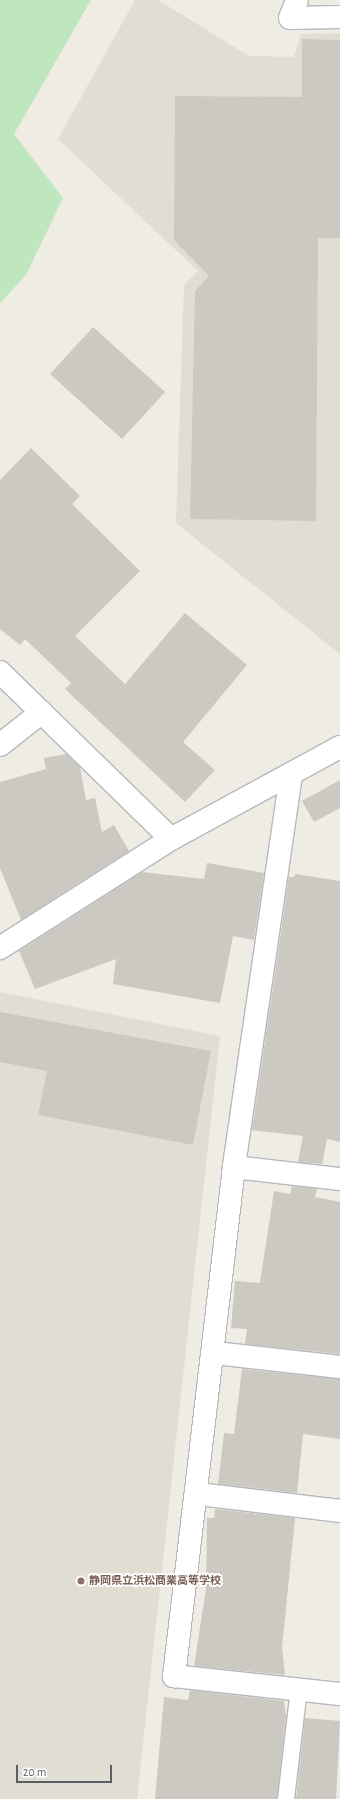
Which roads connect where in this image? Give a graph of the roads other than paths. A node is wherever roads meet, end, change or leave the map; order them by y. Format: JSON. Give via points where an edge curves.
{"nodes":[{"id":1,"x":297,"y":0,"type":"edge"},
{"id":2,"x":340,"y":17,"type":"edge"},
{"id":3,"x":0,"y":672,"type":"edge"},
{"id":4,"x":42,"y":712,"type":"junction"},
{"id":5,"x":0,"y":745,"type":"edge"},
{"id":6,"x":340,"y":747,"type":"edge"},
{"id":7,"x":291,"y":775,"type":"junction"},
{"id":8,"x":171,"y":839,"type":"junction"},
{"id":9,"x":0,"y":948,"type":"edge"},
{"id":10,"x":234,"y":1167,"type":"junction"},
{"id":11,"x":340,"y":1179,"type":"edge"},
{"id":12,"x":215,"y":1353,"type":"junction"},
{"id":13,"x":340,"y":1367,"type":"edge"},
{"id":14,"x":198,"y":1494,"type":"junction"},
{"id":15,"x":340,"y":1511,"type":"edge"},
{"id":16,"x":298,"y":1689,"type":"junction"},
{"id":17,"x":340,"y":1694,"type":"edge"},
{"id":18,"x":286,"y":1799,"type":"edge"}],
"edges":[{"from":1,"to":2,"type":"street","via":[[290,18]]},
{"from":3,"to":4,"type":"street"},
{"from":4,"to":5,"type":"street"},
{"from":4,"to":8,"type":"street"},
{"from":6,"to":7,"type":"street"},
{"from":7,"to":8,"type":"street"},
{"from":7,"to":10,"type":"street"},
{"from":8,"to":9,"type":"street"},
{"from":10,"to":11,"type":"street"},
{"from":10,"to":12,"type":"street"},
{"from":12,"to":13,"type":"street"},
{"from":12,"to":14,"type":"street"},
{"from":14,"to":15,"type":"street"},
{"from":14,"to":16,"type":"street","via":[[174,1676]]},
{"from":16,"to":17,"type":"street"},
{"from":16,"to":18,"type":"lane"}]}
